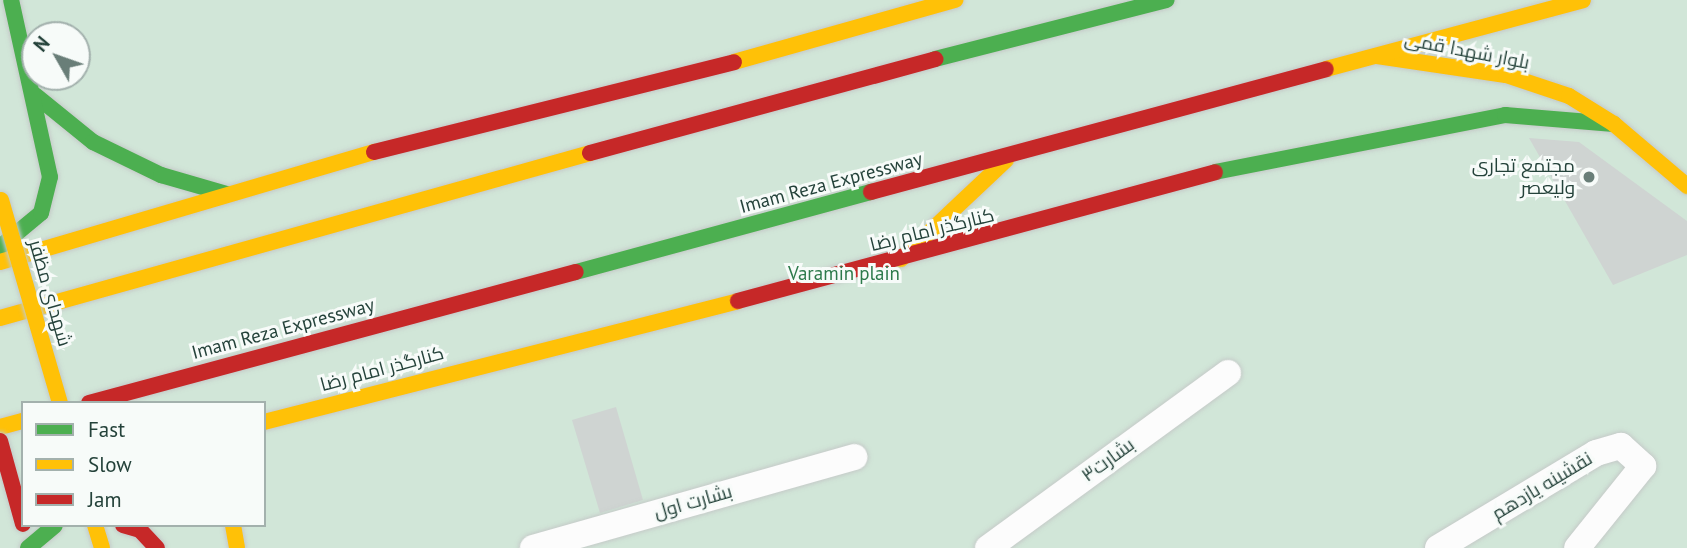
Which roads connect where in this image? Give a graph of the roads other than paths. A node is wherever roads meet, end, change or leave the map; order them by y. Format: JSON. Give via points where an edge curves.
{"nodes":[{"id":1,"x":11,"y":0,"type":"edge"},
{"id":2,"x":956,"y":0,"type":"edge"},
{"id":3,"x":1167,"y":0,"type":"edge"},
{"id":4,"x":1583,"y":0,"type":"edge"},
{"id":5,"x":1376,"y":55,"type":"junction"},
{"id":6,"x":36,"y":95,"type":"junction"},
{"id":7,"x":1614,"y":124,"type":"junction"},
{"id":8,"x":1008,"y":158,"type":"junction"},
{"id":9,"x":1687,"y":186,"type":"edge"},
{"id":10,"x":228,"y":194,"type":"junction"},
{"id":11,"x":1,"y":198,"type":"edge"},
{"id":12,"x":0,"y":247,"type":"edge"},
{"id":13,"x":901,"y":259,"type":"junction"},
{"id":14,"x":0,"y":262,"type":"edge"},
{"id":15,"x":0,"y":318,"type":"edge"},
{"id":16,"x":1228,"y":373,"type":"dead end"},
{"id":17,"x":359,"y":395,"type":"junction"},
{"id":18,"x":59,"y":401,"type":"edge"},
{"id":19,"x":97,"y":401,"type":"edge"},
{"id":20,"x":266,"y":421,"type":"edge"},
{"id":21,"x":21,"y":422,"type":"edge"},
{"id":22,"x":0,"y":427,"type":"edge"},
{"id":23,"x":283,"y":438,"type":"dead end"},
{"id":24,"x":0,"y":441,"type":"edge"},
{"id":25,"x":854,"y":457,"type":"dead end"},
{"id":26,"x":21,"y":491,"type":"edge"},
{"id":27,"x":0,"y":497,"type":"edge"},
{"id":28,"x":21,"y":518,"type":"edge"},
{"id":29,"x":23,"y":527,"type":"edge"},
{"id":30,"x":53,"y":527,"type":"edge"},
{"id":31,"x":96,"y":527,"type":"edge"},
{"id":32,"x":130,"y":527,"type":"edge"},
{"id":33,"x":233,"y":527,"type":"edge"},
{"id":34,"x":28,"y":548,"type":"edge"},
{"id":35,"x":102,"y":548,"type":"edge"},
{"id":36,"x":157,"y":548,"type":"edge"},
{"id":37,"x":237,"y":548,"type":"edge"},
{"id":38,"x":533,"y":548,"type":"edge"},
{"id":39,"x":988,"y":548,"type":"edge"},
{"id":40,"x":1438,"y":548,"type":"edge"},
{"id":41,"x":1577,"y":548,"type":"edge"}],
"edges":[{"from":1,"to":6,"type":"main road"},
{"from":2,"to":10,"type":"main road"},
{"from":3,"to":15,"type":"main road","via":[[840,83]]},
{"from":4,"to":5,"type":"main road","name":"Imam Reza Expressway"},
{"from":5,"to":7,"type":"main road","name":"بلوار شهدا قمی","via":[[1506,75],[1569,96]]},
{"from":5,"to":8,"type":"main road","name":"Imam Reza Expressway"},
{"from":6,"to":10,"type":"main road","via":[[93,142],[161,175]]},
{"from":6,"to":12,"type":"main road","via":[[50,177],[41,213]]},
{"from":7,"to":9,"type":"main road","name":"بلوار شهدا قمی"},
{"from":7,"to":13,"type":"main road","name":"کنارگذر امام رضا","via":[[1506,115],[1435,125],[1218,171]]},
{"from":8,"to":13,"type":"main road"},
{"from":8,"to":19,"type":"main road","name":"Imam Reza Expressway"},
{"from":10,"to":14,"type":"main road"},
{"from":11,"to":18,"type":"main road","name":"شهدای مظفر","bridge":true},
{"from":13,"to":17,"type":"main road","name":"کنارگذر امام رضا"},
{"from":16,"to":39,"type":"street","name":"بشارت۳"},
{"from":17,"to":20,"type":"main road","name":"کنارگذر امام رضا"},
{"from":17,"to":23,"type":"main road"},
{"from":21,"to":22,"type":"main road"},
{"from":24,"to":28,"type":"main road","bridge":true},
{"from":25,"to":38,"type":"street","name":"بشارت اول"},
{"from":26,"to":27,"type":"main road"},
{"from":29,"to":34,"type":"main road"},
{"from":30,"to":34,"type":"main road"},
{"from":31,"to":35,"type":"main road"},
{"from":32,"to":36,"type":"main road","via":[[140,530]]},
{"from":33,"to":37,"type":"main road"},
{"from":40,"to":41,"type":"street","name":"نقشینه یازدهم","via":[[1596,453],[1621,446],[1643,466]]}]}
